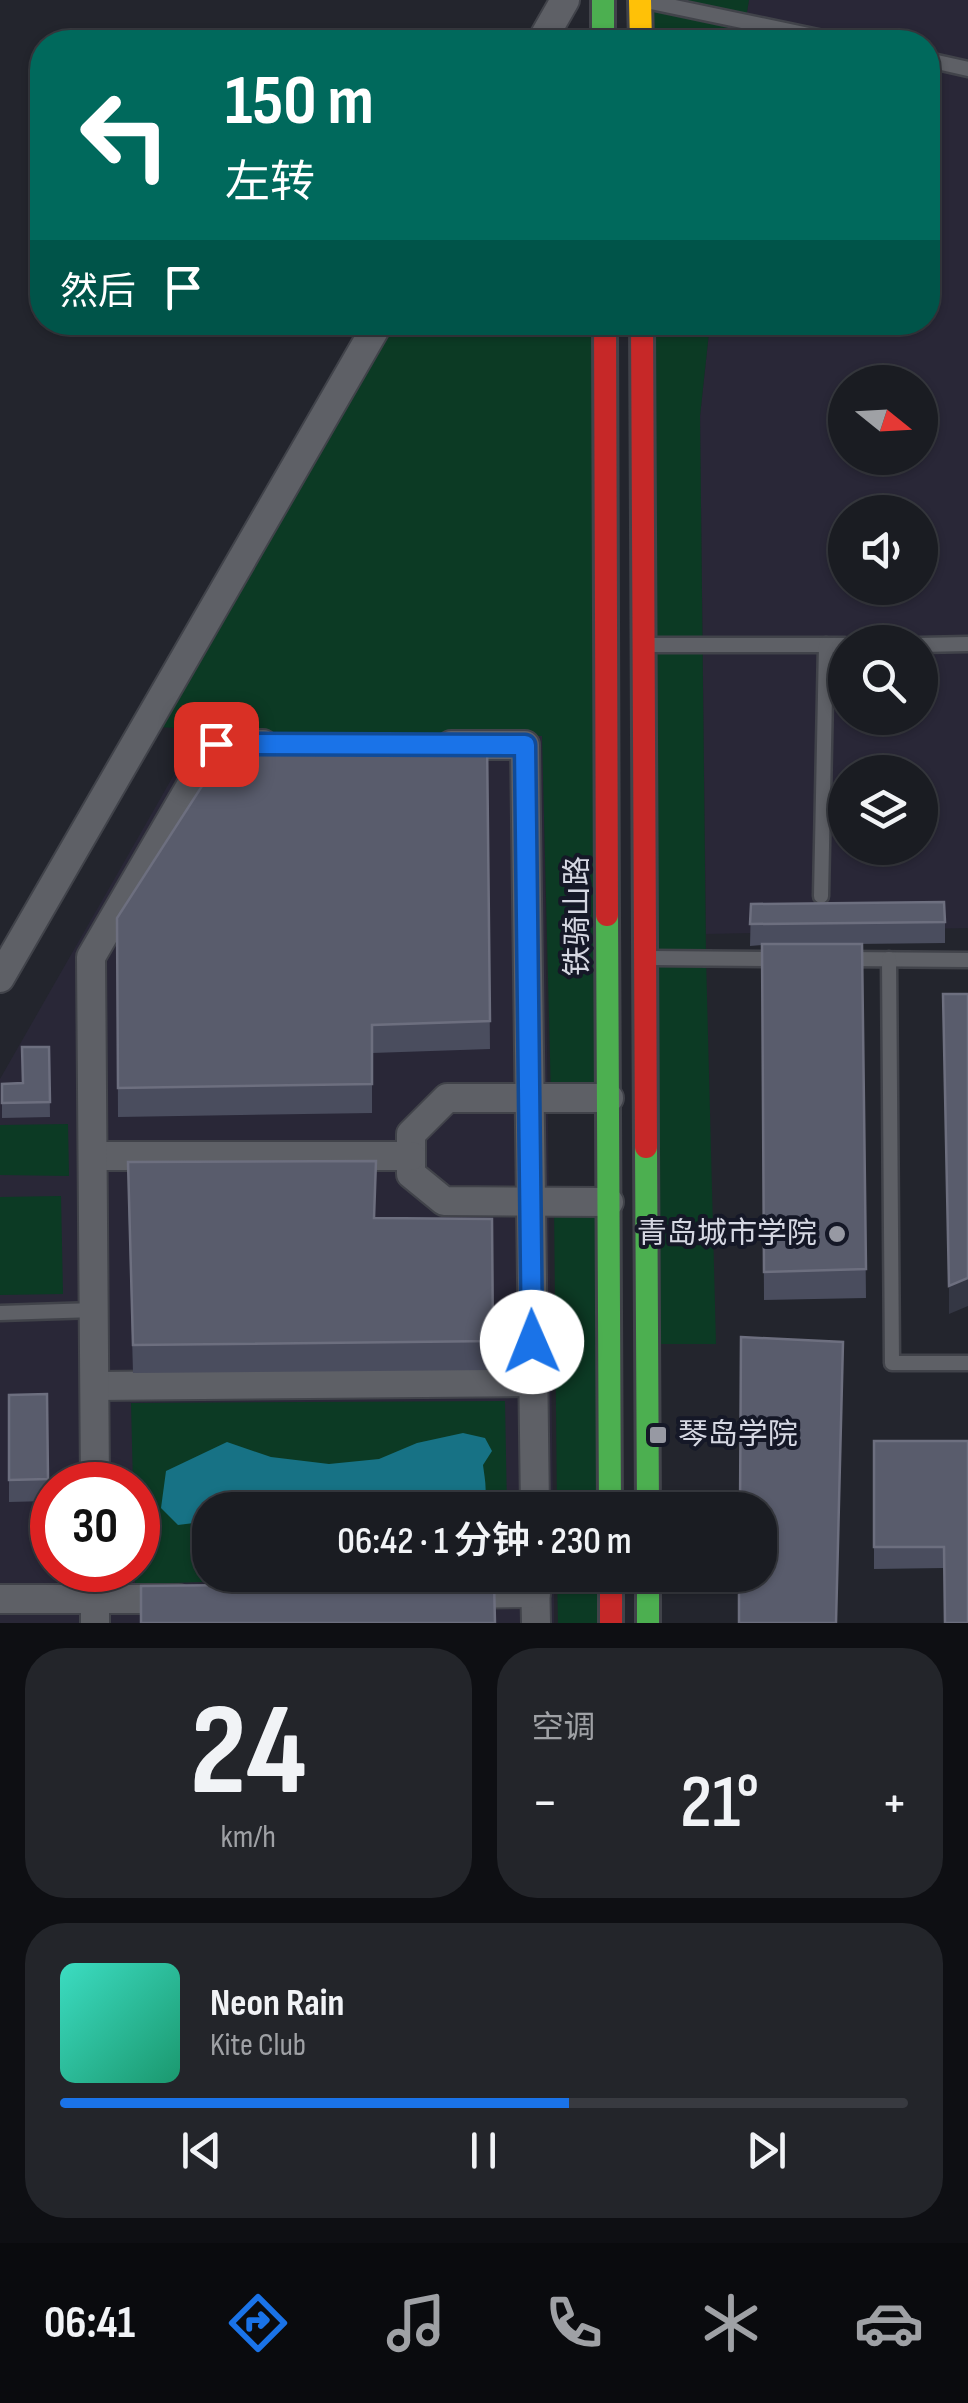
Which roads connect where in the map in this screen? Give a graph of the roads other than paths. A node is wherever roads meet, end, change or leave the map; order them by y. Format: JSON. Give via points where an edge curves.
{"nodes":[{"id":1,"x":566,"y":0,"type":"edge"},
{"id":2,"x":603,"y":0,"type":"edge"},
{"id":3,"x":641,"y":0,"type":"edge"},
{"id":4,"x":548,"y":30,"type":"edge"},
{"id":5,"x":603,"y":30,"type":"edge"},
{"id":6,"x":641,"y":30,"type":"edge"},
{"id":7,"x":785,"y":30,"type":"edge"},
{"id":8,"x":940,"y":63,"type":"edge"},
{"id":9,"x":968,"y":69,"type":"edge"},
{"id":10,"x":371,"y":335,"type":"edge"},
{"id":11,"x":605,"y":335,"type":"edge"},
{"id":12,"x":642,"y":335,"type":"edge"},
{"id":13,"x":938,"y":644,"type":"edge"},
{"id":14,"x":968,"y":644,"type":"edge"},
{"id":15,"x":606,"y":645,"type":"junction"},
{"id":16,"x":826,"y":645,"type":"joint"},
{"id":17,"x":293,"y":744,"type":"edge"},
{"id":18,"x":428,"y":745,"type":"edge"},
{"id":19,"x":821,"y":896,"type":"dead end"},
{"id":20,"x":645,"y":958,"type":"junction"},
{"id":21,"x":790,"y":959,"type":"edge"},
{"id":22,"x":830,"y":959,"type":"edge"},
{"id":23,"x":889,"y":960,"type":"junction"},
{"id":24,"x":968,"y":960,"type":"edge"},
{"id":25,"x":0,"y":978,"type":"edge"},
{"id":26,"x":608,"y":1098,"type":"junction"},
{"id":27,"x":94,"y":1156,"type":"junction"},
{"id":28,"x":411,"y":1156,"type":"junction"},
{"id":29,"x":609,"y":1202,"type":"junction"},
{"id":30,"x":94,"y":1310,"type":"junction"},
{"id":31,"x":0,"y":1312,"type":"edge"},
{"id":32,"x":968,"y":1362,"type":"edge"},
{"id":33,"x":533,"y":1382,"type":"junction"},
{"id":34,"x":95,"y":1386,"type":"junction"},
{"id":35,"x":95,"y":1462,"type":"edge"},
{"id":36,"x":534,"y":1492,"type":"edge"},
{"id":37,"x":610,"y":1492,"type":"edge"},
{"id":38,"x":648,"y":1492,"type":"edge"},
{"id":39,"x":444,"y":1592,"type":"edge"},
{"id":40,"x":535,"y":1592,"type":"edge"},
{"id":41,"x":611,"y":1592,"type":"edge"},
{"id":42,"x":648,"y":1592,"type":"edge"},
{"id":43,"x":421,"y":1594,"type":"edge"},
{"id":44,"x":210,"y":1598,"type":"edge"},
{"id":45,"x":0,"y":1599,"type":"edge"},
{"id":46,"x":95,"y":1612,"type":"edge"},
{"id":47,"x":536,"y":1623,"type":"edge"},
{"id":48,"x":611,"y":1623,"type":"edge"},
{"id":49,"x":648,"y":1623,"type":"edge"}],
"edges":[{"from":1,"to":4,"type":"street"},
{"from":2,"to":5,"type":"main road"},
{"from":3,"to":6,"type":"main road"},
{"from":3,"to":7,"type":"lane"},
{"from":8,"to":9,"type":"lane"},
{"from":10,"to":25,"type":"street"},
{"from":11,"to":15,"type":"main road","name":"铁骑山路"},
{"from":12,"to":20,"type":"main road"},
{"from":13,"to":14,"type":"lane"},
{"from":15,"to":16,"type":"lane"},
{"from":15,"to":26,"type":"main road","name":"铁骑山路"},
{"from":16,"to":19,"type":"lane"},
{"from":17,"to":27,"type":"street","via":[[216,744],[92,957]]},
{"from":18,"to":33,"type":"street","via":[[525,745]]},
{"from":20,"to":21,"type":"lane"},
{"from":20,"to":38,"type":"main road"},
{"from":22,"to":23,"type":"lane"},
{"from":23,"to":24,"type":"lane"},
{"from":23,"to":32,"type":"lane","via":[[892,1363]]},
{"from":26,"to":28,"type":"street","via":[[447,1098],[411,1134]]},
{"from":26,"to":29,"type":"main road","name":"铁骑山路"},
{"from":27,"to":28,"type":"street"},
{"from":27,"to":30,"type":"street"},
{"from":28,"to":29,"type":"street","via":[[411,1174],[444,1202]]},
{"from":29,"to":37,"type":"main road","name":"铁骑山路"},
{"from":30,"to":31,"type":"lane"},
{"from":30,"to":34,"type":"street"},
{"from":33,"to":34,"type":"street"},
{"from":33,"to":36,"type":"street"},
{"from":34,"to":35,"type":"street"},
{"from":39,"to":43,"type":"street"},
{"from":40,"to":47,"type":"street"},
{"from":41,"to":48,"type":"main road"},
{"from":42,"to":49,"type":"main road"},
{"from":44,"to":46,"type":"street"},
{"from":45,"to":46,"type":"street"}]}
